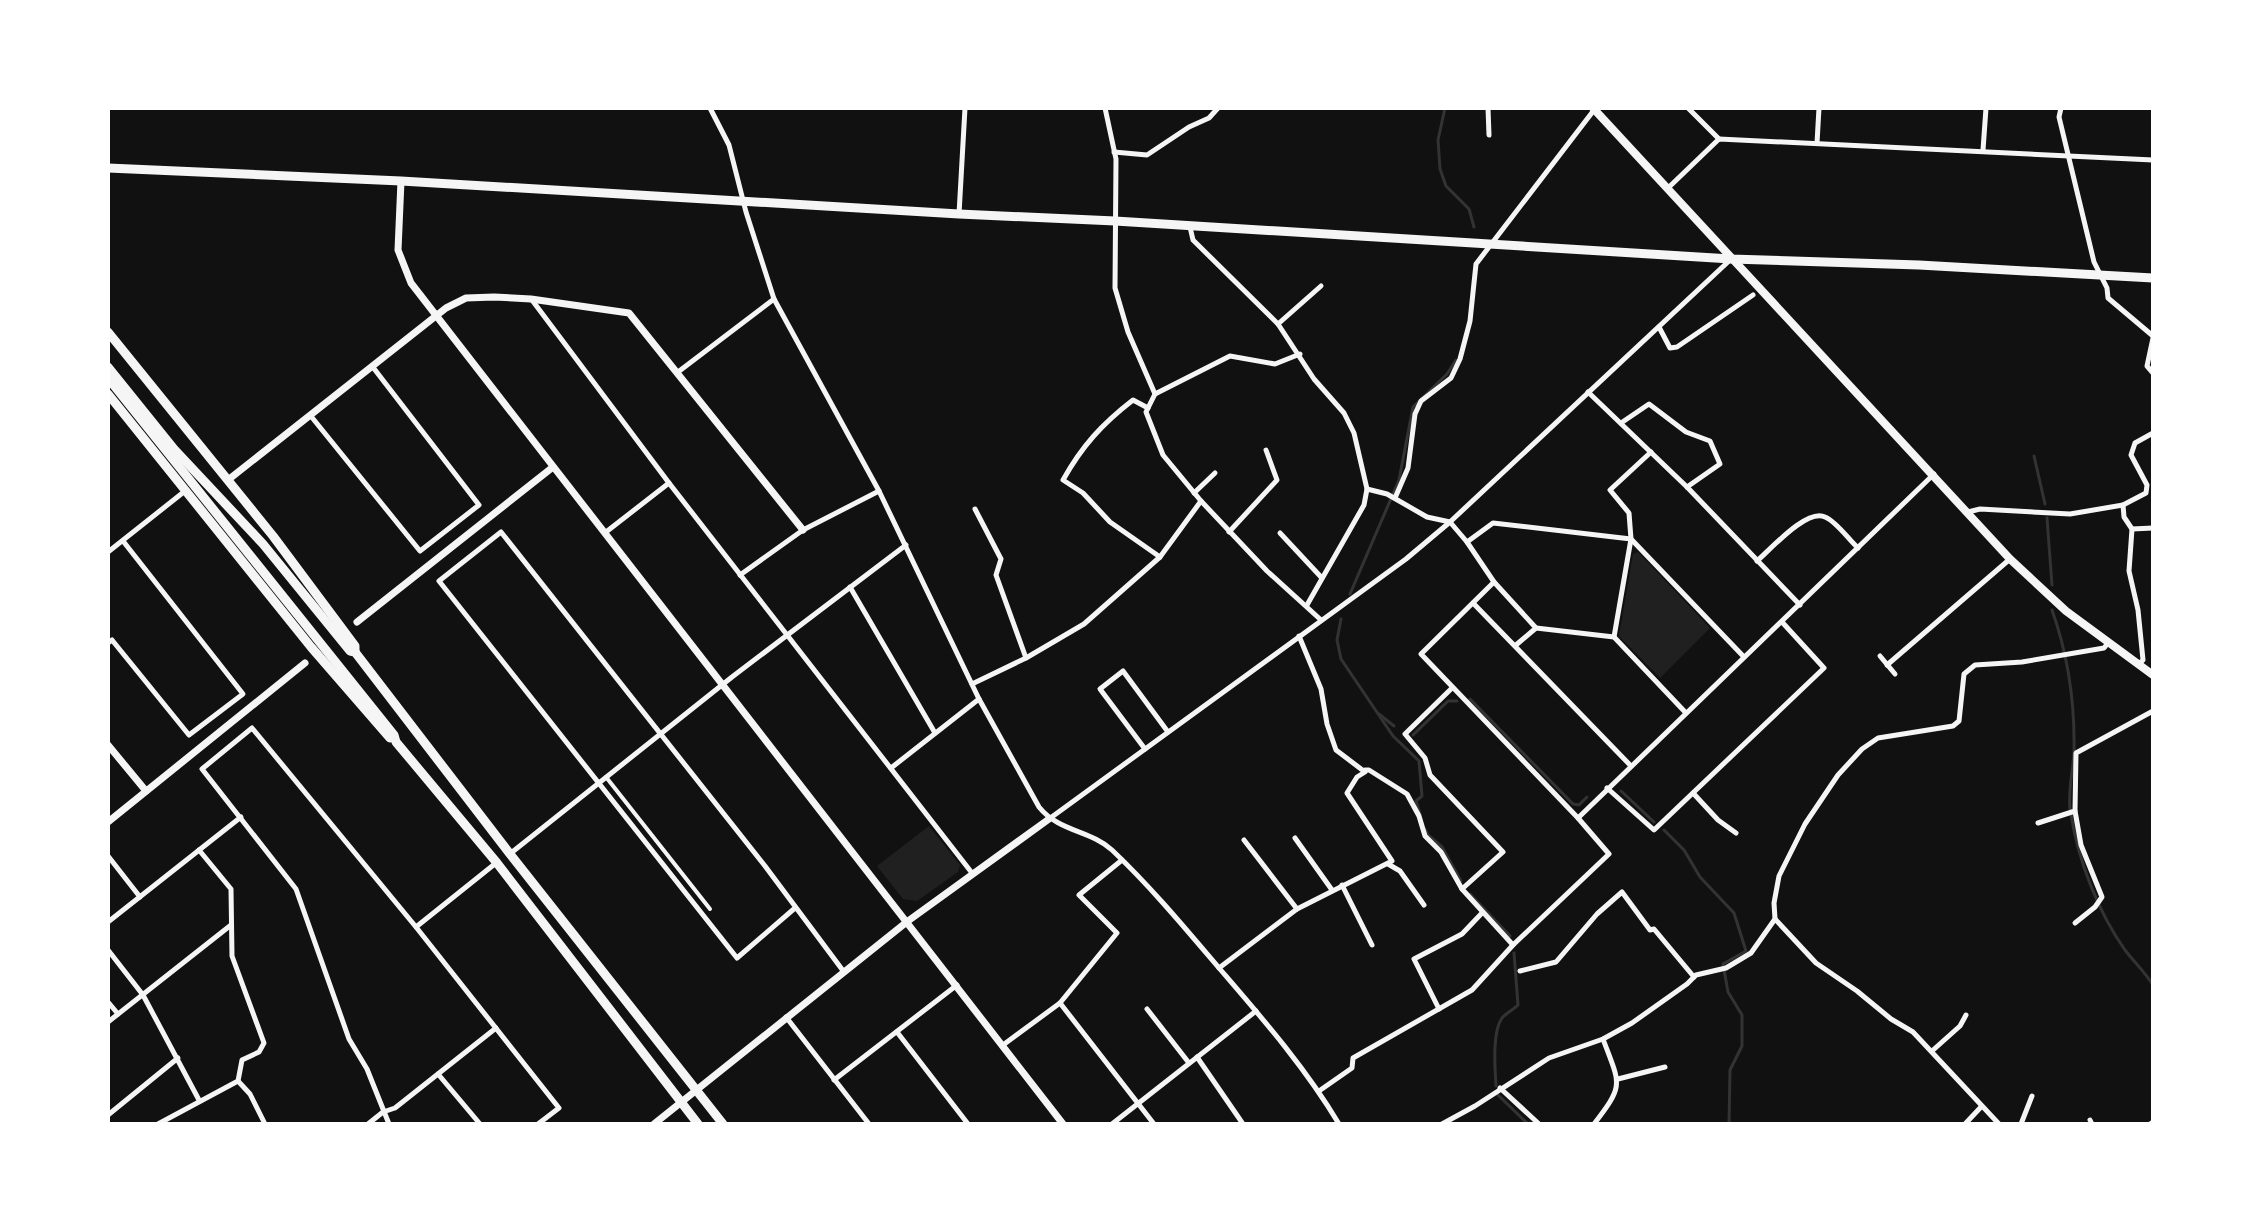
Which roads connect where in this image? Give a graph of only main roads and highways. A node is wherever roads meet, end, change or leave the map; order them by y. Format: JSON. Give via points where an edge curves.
{"nodes":[{"id":1,"x":1593,"y":109,"type":"edge"},
{"id":2,"x":108,"y":168,"type":"edge"},
{"id":3,"x":1731,"y":259,"type":"junction"},
{"id":4,"x":2153,"y":278,"type":"edge"},
{"id":5,"x":108,"y":332,"type":"edge"},
{"id":6,"x":108,"y":367,"type":"edge"},
{"id":7,"x":108,"y":378,"type":"edge"},
{"id":8,"x":108,"y":394,"type":"edge"},
{"id":9,"x":355,"y":652,"type":"junction"},
{"id":10,"x":2153,"y":675,"type":"edge"},
{"id":11,"x":396,"y":742,"type":"junction"},
{"id":12,"x":698,"y":1124,"type":"edge"},
{"id":13,"x":723,"y":1124,"type":"edge"}],
"edges":[{"from":1,"to":3,"type":"main road"},
{"from":2,"to":3,"type":"main road"},
{"from":3,"to":4,"type":"main road"},
{"from":3,"to":10,"type":"main road","via":[[2010,559],[2066,611]]},
{"from":5,"to":9,"type":"main road","via":[[228,480]]},
{"from":6,"to":9,"type":"main road"},
{"from":7,"to":11,"type":"main road"},
{"from":8,"to":11,"type":"main road","via":[[311,647]]},
{"from":9,"to":13,"type":"main road"},
{"from":11,"to":12,"type":"main road","via":[[497,863]]}]}
